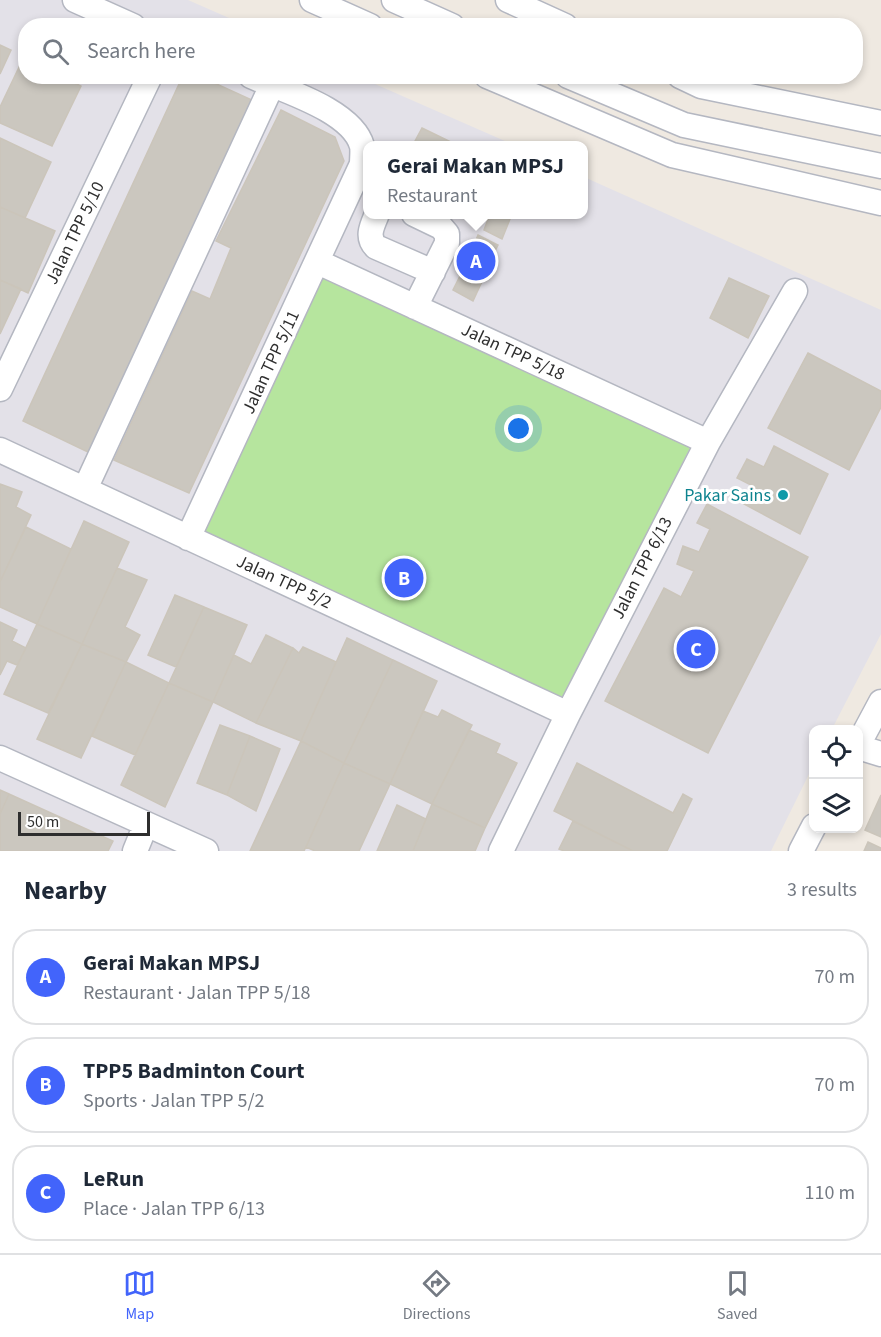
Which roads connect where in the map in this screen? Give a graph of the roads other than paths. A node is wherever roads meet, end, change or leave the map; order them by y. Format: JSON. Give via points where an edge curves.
{"nodes":[{"id":1,"x":75,"y":0,"type":"edge"},
{"id":2,"x":312,"y":0,"type":"edge"},
{"id":3,"x":394,"y":0,"type":"edge"},
{"id":4,"x":508,"y":0,"type":"edge"},
{"id":5,"x":115,"y":18,"type":"edge"},
{"id":6,"x":352,"y":18,"type":"edge"},
{"id":7,"x":434,"y":18,"type":"edge"},
{"id":8,"x":548,"y":18,"type":"edge"},
{"id":9,"x":146,"y":84,"type":"edge"},
{"id":10,"x":260,"y":84,"type":"edge"},
{"id":11,"x":268,"y":84,"type":"edge"},
{"id":12,"x":506,"y":84,"type":"edge"},
{"id":13,"x":587,"y":84,"type":"edge"},
{"id":14,"x":697,"y":84,"type":"edge"},
{"id":15,"x":881,"y":123,"type":"edge"},
{"id":16,"x":881,"y":166,"type":"edge"},
{"id":17,"x":360,"y":189,"type":"edge"},
{"id":18,"x":881,"y":203,"type":"edge"},
{"id":19,"x":375,"y":219,"type":"edge"},
{"id":20,"x":424,"y":219,"type":"edge"},
{"id":21,"x":318,"y":262,"type":"junction"},
{"id":22,"x":432,"y":272,"type":"junction"},
{"id":23,"x":795,"y":291,"type":"dead end"},
{"id":24,"x":415,"y":307,"type":"junction"},
{"id":25,"x":0,"y":389,"type":"edge"},
{"id":26,"x":708,"y":442,"type":"junction"},
{"id":27,"x":0,"y":450,"type":"edge"},
{"id":28,"x":85,"y":489,"type":"junction"},
{"id":29,"x":188,"y":538,"type":"junction"},
{"id":30,"x":881,"y":702,"type":"edge"},
{"id":31,"x":568,"y":714,"type":"junction"},
{"id":32,"x":863,"y":736,"type":"edge"},
{"id":33,"x":863,"y":748,"type":"edge"},
{"id":34,"x":881,"y":754,"type":"edge"},
{"id":35,"x":0,"y":758,"type":"edge"},
{"id":36,"x":146,"y":824,"type":"junction"},
{"id":37,"x":810,"y":833,"type":"edge"},
{"id":38,"x":135,"y":851,"type":"edge"},
{"id":39,"x":206,"y":851,"type":"edge"},
{"id":40,"x":501,"y":851,"type":"edge"},
{"id":41,"x":801,"y":851,"type":"edge"}],
"edges":[{"from":1,"to":5,"type":"street"},
{"from":2,"to":6,"type":"street"},
{"from":3,"to":7,"type":"street"},
{"from":4,"to":8,"type":"street"},
{"from":9,"to":25,"type":"street","name":"Jalan TPP 5/10"},
{"from":10,"to":28,"type":"street"},
{"from":11,"to":17,"type":"street","name":"Jalan TPP 5/11","via":[[328,110],[356,133],[362,147]]},
{"from":12,"to":18,"type":"street","via":[[672,155]]},
{"from":13,"to":16,"type":"street","via":[[684,125]]},
{"from":14,"to":15,"type":"street"},
{"from":17,"to":21,"type":"street","name":"Jalan TPP 5/11"},
{"from":19,"to":22,"type":"street","via":[[370,234],[376,247]]},
{"from":20,"to":22,"type":"street","via":[[447,234],[447,243]]},
{"from":21,"to":24,"type":"street","name":"Jalan TPP 5/18"},
{"from":21,"to":29,"type":"street","name":"Jalan TPP 5/11"},
{"from":22,"to":24,"type":"street"},
{"from":23,"to":26,"type":"street","name":"Jalan TPP 6/13"},
{"from":24,"to":26,"type":"street","name":"Jalan TPP 5/18"},
{"from":26,"to":31,"type":"street","name":"Jalan TPP 6/13"},
{"from":27,"to":28,"type":"street","name":"Jalan TPP 5/2"},
{"from":28,"to":29,"type":"street","name":"Jalan TPP 5/2"},
{"from":29,"to":31,"type":"street","name":"Jalan TPP 5/2"},
{"from":30,"to":32,"type":"street"},
{"from":31,"to":40,"type":"street","name":"Jalan TPP 6/13"},
{"from":33,"to":34,"type":"street"},
{"from":35,"to":36,"type":"street"},
{"from":36,"to":38,"type":"street"},
{"from":36,"to":39,"type":"street"},
{"from":37,"to":41,"type":"street"}]}
